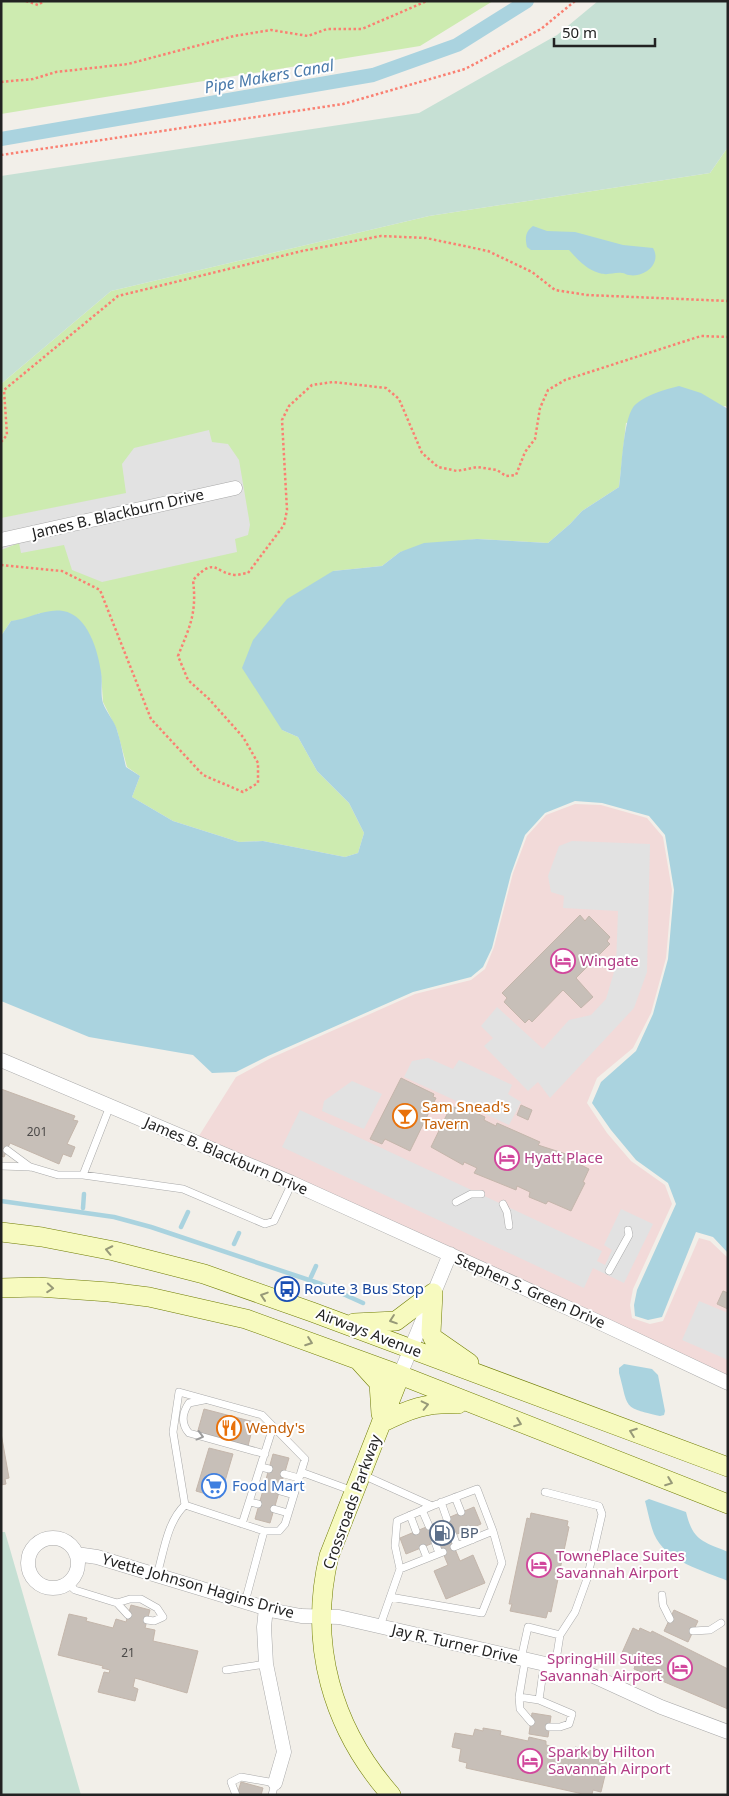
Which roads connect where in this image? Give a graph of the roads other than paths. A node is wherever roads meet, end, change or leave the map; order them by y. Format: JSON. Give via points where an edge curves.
{"nodes":[{"id":1,"x":235,"y":488,"type":"dead end"},
{"id":2,"x":1,"y":540,"type":"edge"},
{"id":3,"x":1,"y":1060,"type":"edge"},
{"id":4,"x":110,"y":1106,"type":"junction"},
{"id":5,"x":7,"y":1150,"type":"dead end"},
{"id":6,"x":1,"y":1166,"type":"edge"},
{"id":7,"x":31,"y":1167,"type":"junction"},
{"id":8,"x":84,"y":1175,"type":"junction"},
{"id":9,"x":292,"y":1183,"type":"junction"},
{"id":10,"x":481,"y":1194,"type":"dead end"},
{"id":11,"x":456,"y":1202,"type":"dead end"},
{"id":12,"x":503,"y":1204,"type":"dead end"},
{"id":13,"x":508,"y":1226,"type":"dead end"},
{"id":14,"x":628,"y":1230,"type":"dead end"},
{"id":15,"x":1,"y":1232,"type":"edge"},
{"id":16,"x":450,"y":1254,"type":"junction"},
{"id":17,"x":609,"y":1271,"type":"dead end"},
{"id":18,"x":1,"y":1288,"type":"edge"},
{"id":19,"x":433,"y":1293,"type":"junction"},
{"id":20,"x":341,"y":1322,"type":"junction"},
{"id":21,"x":409,"y":1348,"type":"junction"},
{"id":22,"x":358,"y":1360,"type":"junction"},
{"id":23,"x":400,"y":1375,"type":"junction"},
{"id":24,"x":728,"y":1383,"type":"edge"},
{"id":25,"x":504,"y":1385,"type":"junction"},
{"id":26,"x":210,"y":1400,"type":"junction"},
{"id":27,"x":472,"y":1405,"type":"junction"},
{"id":28,"x":382,"y":1423,"type":"junction"},
{"id":29,"x":273,"y":1427,"type":"junction"},
{"id":30,"x":265,"y":1454,"type":"junction"},
{"id":31,"x":261,"y":1467,"type":"junction"},
{"id":32,"x":728,"y":1467,"type":"edge"},
{"id":33,"x":269,"y":1469,"type":"dead end"},
{"id":34,"x":284,"y":1474,"type":"dead end"},
{"id":35,"x":300,"y":1475,"type":"junction"},
{"id":36,"x":356,"y":1483,"type":"junction"},
{"id":37,"x":256,"y":1484,"type":"junction"},
{"id":38,"x":264,"y":1486,"type":"dead end"},
{"id":39,"x":280,"y":1490,"type":"dead end"},
{"id":40,"x":545,"y":1492,"type":"dead end"},
{"id":41,"x":294,"y":1495,"type":"junction"},
{"id":42,"x":455,"y":1497,"type":"junction"},
{"id":43,"x":250,"y":1502,"type":"junction"},
{"id":44,"x":440,"y":1502,"type":"junction"},
{"id":45,"x":258,"y":1504,"type":"dead end"},
{"id":46,"x":728,"y":1504,"type":"edge"},
{"id":47,"x":186,"y":1505,"type":"junction"},
{"id":48,"x":432,"y":1506,"type":"junction"},
{"id":49,"x":274,"y":1509,"type":"dead end"},
{"id":50,"x":422,"y":1510,"type":"junction"},
{"id":51,"x":461,"y":1512,"type":"dead end"},
{"id":52,"x":288,"y":1513,"type":"junction"},
{"id":53,"x":410,"y":1515,"type":"junction"},
{"id":54,"x":447,"y":1519,"type":"dead end"},
{"id":55,"x":242,"y":1524,"type":"junction"},
{"id":56,"x":429,"y":1526,"type":"dead end"},
{"id":57,"x":468,"y":1529,"type":"dead end"},
{"id":58,"x":264,"y":1531,"type":"junction"},
{"id":59,"x":416,"y":1531,"type":"dead end"},
{"id":60,"x":493,"y":1531,"type":"junction"},
{"id":61,"x":453,"y":1535,"type":"dead end"},
{"id":62,"x":472,"y":1540,"type":"junction"},
{"id":63,"x":435,"y":1542,"type":"dead end"},
{"id":64,"x":423,"y":1548,"type":"dead end"},
{"id":65,"x":76,"y":1554,"type":"junction"},
{"id":66,"x":427,"y":1558,"type":"junction"},
{"id":67,"x":400,"y":1569,"type":"junction"},
{"id":68,"x":157,"y":1575,"type":"junction"},
{"id":69,"x":67,"y":1583,"type":"junction"},
{"id":70,"x":662,"y":1595,"type":"dead end"},
{"id":71,"x":390,"y":1597,"type":"junction"},
{"id":72,"x":245,"y":1602,"type":"junction"},
{"id":73,"x":117,"y":1603,"type":"junction"},
{"id":74,"x":266,"y":1608,"type":"junction"},
{"id":75,"x":128,"y":1615,"type":"dead end"},
{"id":76,"x":320,"y":1616,"type":"junction"},
{"id":77,"x":670,"y":1619,"type":"dead end"},
{"id":78,"x":147,"y":1620,"type":"dead end"},
{"id":79,"x":721,"y":1623,"type":"dead end"},
{"id":80,"x":380,"y":1626,"type":"junction"},
{"id":81,"x":694,"y":1631,"type":"dead end"},
{"id":82,"x":560,"y":1634,"type":"junction"},
{"id":83,"x":523,"y":1660,"type":"junction"},
{"id":84,"x":266,"y":1664,"type":"junction"},
{"id":85,"x":550,"y":1666,"type":"junction"},
{"id":86,"x":226,"y":1670,"type":"dead end"},
{"id":87,"x":519,"y":1697,"type":"junction"},
{"id":88,"x":539,"y":1700,"type":"junction"},
{"id":89,"x":530,"y":1722,"type":"dead end"},
{"id":90,"x":549,"y":1727,"type":"dead end"},
{"id":91,"x":728,"y":1732,"type":"edge"},
{"id":92,"x":274,"y":1789,"type":"edge"},
{"id":93,"x":236,"y":1795,"type":"edge"},
{"id":94,"x":391,"y":1795,"type":"edge"}],
"edges":[{"from":1,"to":2,"type":"street","name":"James B. Blackburn Drive"},
{"from":3,"to":4,"type":"street","name":"James B. Blackburn Drive"},
{"from":4,"to":8,"type":"lane"},
{"from":4,"to":9,"type":"street","name":"James B. Blackburn Drive"},
{"from":5,"to":7,"type":"lane"},
{"from":6,"to":7,"type":"lane"},
{"from":7,"to":8,"type":"lane","via":[[58,1175]]},
{"from":8,"to":9,"type":"lane","via":[[182,1189],[265,1224],[274,1221]]},
{"from":9,"to":16,"type":"street","name":"James B. Blackburn Drive"},
{"from":10,"to":11,"type":"lane","via":[[471,1194]]},
{"from":12,"to":13,"type":"lane"},
{"from":14,"to":17,"type":"lane","via":[[629,1235]]},
{"from":20,"to":15,"type":"main road","name":"Airways Avenue","one_way":true,"via":[[204,1274],[150,1259]]},
{"from":16,"to":19,"type":"street","name":"Stephen S. Green Drive"},
{"from":16,"to":24,"type":"street","name":"Stephen S. Green Drive"},
{"from":18,"to":22,"type":"main road","name":"Airways Avenue","one_way":true,"via":[[109,1292],[193,1306],[246,1319]]},
{"from":19,"to":20,"type":"main road","one_way":true,"via":[[396,1321]]},
{"from":19,"to":21,"type":"street","name":"Stephen S. Green Drive"},
{"from":19,"to":25,"type":"main road","via":[[433,1338]]},
{"from":20,"to":21,"type":"main road","name":"Airways Avenue"},
{"from":21,"to":23,"type":"street","name":"Stephen S. Green Drive"},
{"from":21,"to":25,"type":"main road","name":"Airways Avenue"},
{"from":22,"to":23,"type":"main road","name":"Airways Avenue"},
{"from":22,"to":28,"type":"main road","via":[[379,1384]]},
{"from":23,"to":27,"type":"main road","name":"Airways Avenue"},
{"from":23,"to":28,"type":"main road","name":"Crossroads Parkway"},
{"from":32,"to":25,"type":"main road","name":"Airways Avenue","one_way":true},
{"from":26,"to":29,"type":"lane","via":[[262,1414]]},
{"from":26,"to":30,"type":"lane","one_way":true,"via":[[195,1401],[186,1408],[182,1421],[189,1433]]},
{"from":26,"to":47,"type":"lane","via":[[180,1392],[173,1432]]},
{"from":28,"to":27,"type":"main road","one_way":true,"via":[[411,1408],[437,1402]]},
{"from":27,"to":46,"type":"main road","name":"Airways Avenue","one_way":true},
{"from":28,"to":36,"type":"main road","name":"Crossroads Parkway"},
{"from":29,"to":30,"type":"lane"},
{"from":29,"to":35,"type":"lane","via":[[305,1459]]},
{"from":30,"to":31,"type":"lane"},
{"from":31,"to":33,"type":"lane"},
{"from":31,"to":37,"type":"lane"},
{"from":34,"to":35,"type":"lane"},
{"from":35,"to":36,"type":"lane"},
{"from":35,"to":41,"type":"lane"},
{"from":36,"to":48,"type":"lane"},
{"from":36,"to":76,"type":"main road","name":"Crossroads Parkway","via":[[329,1556]]},
{"from":37,"to":38,"type":"lane"},
{"from":37,"to":43,"type":"lane"},
{"from":39,"to":41,"type":"lane"},
{"from":40,"to":82,"type":"lane","via":[[599,1506],[602,1514],[587,1579],[575,1612]]},
{"from":41,"to":52,"type":"lane"},
{"from":42,"to":44,"type":"lane"},
{"from":42,"to":51,"type":"lane"},
{"from":42,"to":60,"type":"lane","via":[[477,1489]]},
{"from":43,"to":45,"type":"lane"},
{"from":43,"to":55,"type":"lane"},
{"from":44,"to":48,"type":"lane"},
{"from":44,"to":54,"type":"lane"},
{"from":47,"to":55,"type":"lane"},
{"from":47,"to":68,"type":"lane","via":[[177,1513],[171,1526]]},
{"from":48,"to":50,"type":"lane"},
{"from":49,"to":52,"type":"lane"},
{"from":50,"to":53,"type":"lane"},
{"from":50,"to":56,"type":"lane"},
{"from":52,"to":58,"type":"lane","via":[[278,1531]]},
{"from":53,"to":59,"type":"lane"},
{"from":53,"to":67,"type":"lane","via":[[397,1521],[394,1546]]},
{"from":55,"to":58,"type":"lane"},
{"from":57,"to":62,"type":"lane"},
{"from":58,"to":72,"type":"lane"},
{"from":60,"to":62,"type":"lane"},
{"from":60,"to":71,"type":"lane","via":[[502,1562],[482,1613]]},
{"from":61,"to":62,"type":"lane","via":[[456,1547]]},
{"from":63,"to":66,"type":"lane","via":[[441,1552]]},
{"from":64,"to":66,"type":"lane"},
{"from":65,"to":68,"type":"street","name":"Yvette Johnson Hagins Drive"},
{"from":65,"to":69,"type":"street","name":"Yvette Johnson Hagins Drive","via":[[76,1573]]},
{"from":65,"to":69,"type":"street","via":[[65,1541],[57,1538],[43,1541],[31,1552],[28,1561],[34,1579],[49,1587]]},
{"from":66,"to":67,"type":"lane"},
{"from":67,"to":71,"type":"lane"},
{"from":68,"to":72,"type":"street","name":"Yvette Johnson Hagins Drive"},
{"from":69,"to":73,"type":"lane","via":[[75,1590]]},
{"from":70,"to":77,"type":"lane"},
{"from":71,"to":80,"type":"lane"},
{"from":72,"to":74,"type":"street","name":"Yvette Johnson Hagins Drive"},
{"from":73,"to":75,"type":"lane"},
{"from":73,"to":78,"type":"lane","via":[[141,1599],[157,1608],[163,1617]]},
{"from":74,"to":76,"type":"street","name":"Yvette Johnson Hagins Drive","via":[[301,1616]]},
{"from":74,"to":84,"type":"street"},
{"from":76,"to":80,"type":"street","name":"Jay R. Turner Drive","via":[[339,1616]]},
{"from":76,"to":94,"type":"main road","name":"Crossroads Parkway","via":[[320,1633],[334,1701],[363,1760]]},
{"from":79,"to":81,"type":"lane","via":[[710,1630]]},
{"from":80,"to":83,"type":"street","name":"Jay R. Turner Drive"},
{"from":82,"to":83,"type":"lane","via":[[528,1627]]},
{"from":82,"to":85,"type":"lane"},
{"from":83,"to":85,"type":"street","name":"Jay R. Turner Drive"},
{"from":83,"to":87,"type":"lane"},
{"from":84,"to":86,"type":"lane"},
{"from":84,"to":92,"type":"street","via":[[284,1752]]},
{"from":85,"to":88,"type":"lane"},
{"from":85,"to":91,"type":"street","name":"Jay R. Turner Drive","via":[[589,1674],[661,1707]]},
{"from":87,"to":88,"type":"lane"},
{"from":87,"to":89,"type":"lane","via":[[520,1709]]},
{"from":88,"to":90,"type":"lane","via":[[572,1714],[569,1724]]},
{"from":92,"to":93,"type":"lane","via":[[241,1777],[230,1782]]}]}
